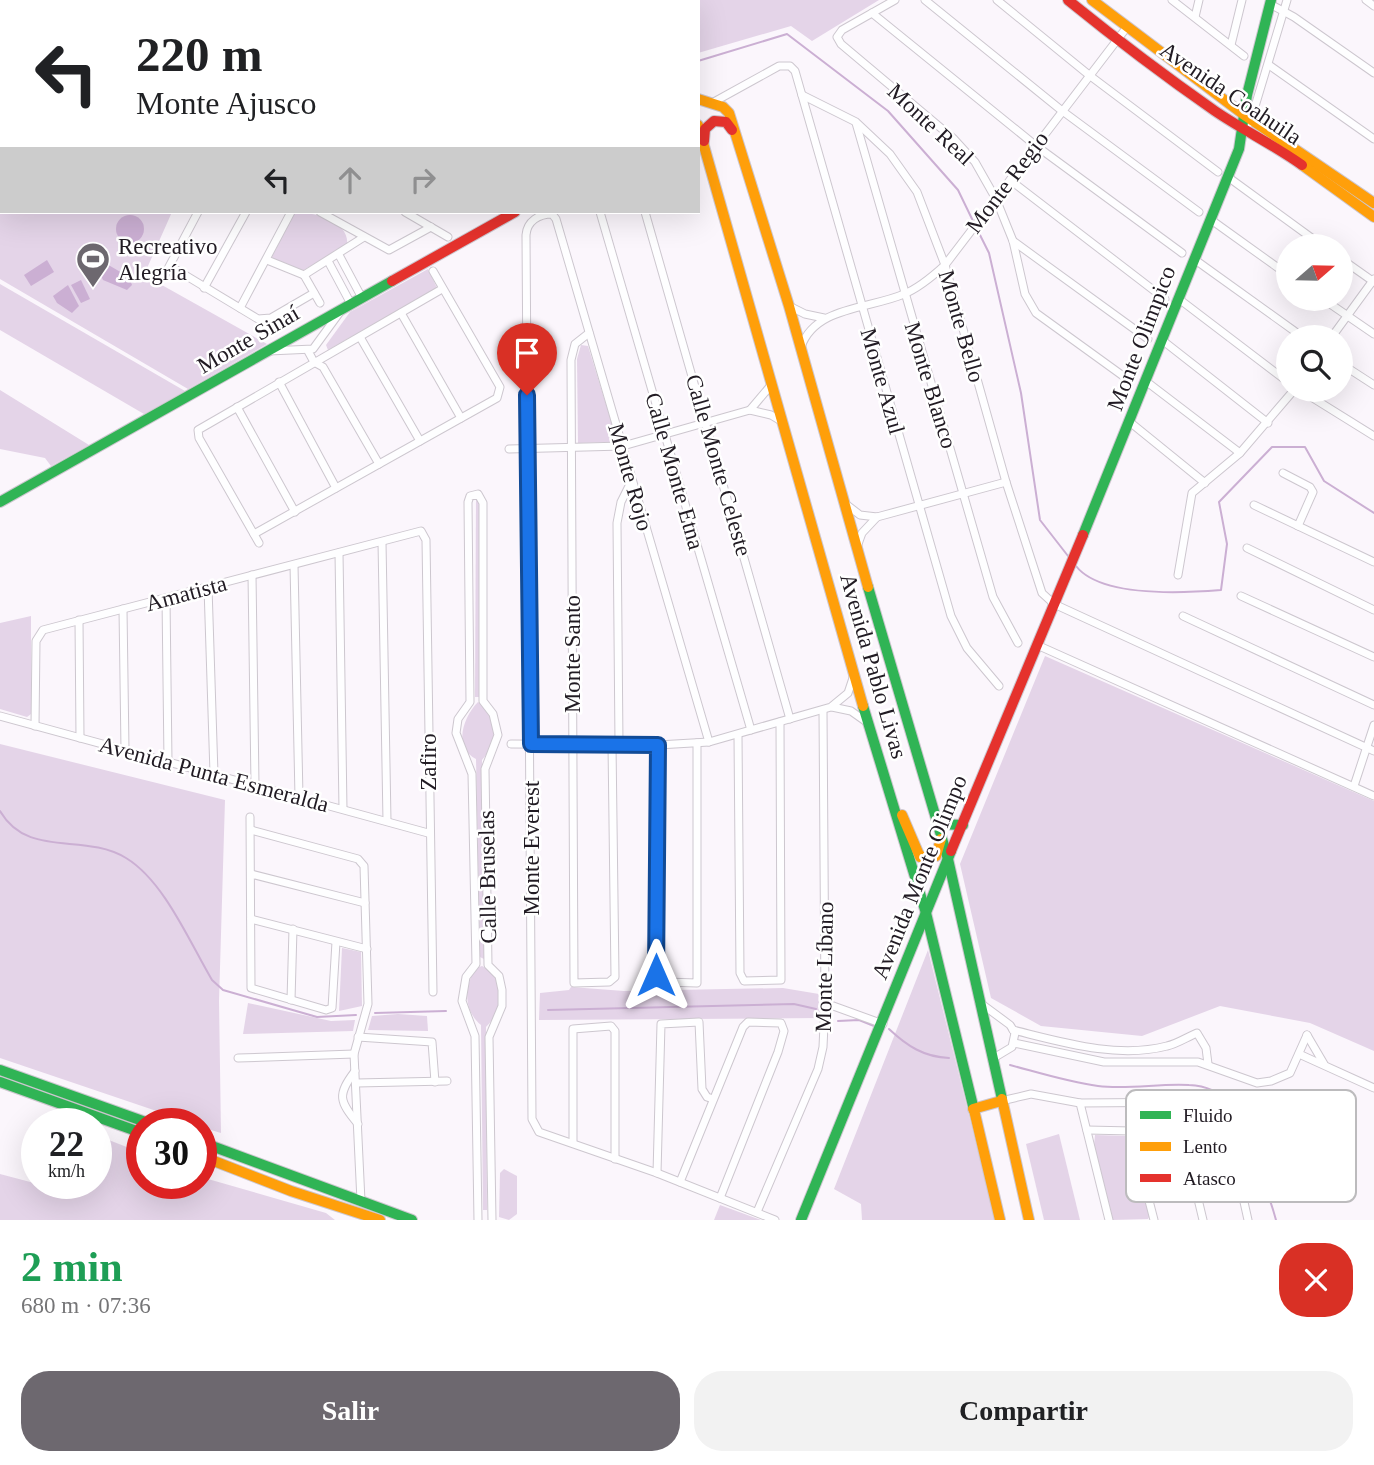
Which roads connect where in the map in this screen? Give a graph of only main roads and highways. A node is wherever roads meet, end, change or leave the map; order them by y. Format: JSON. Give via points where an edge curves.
{"nodes":[{"id":1,"x":1068,"y":0,"type":"edge"},
{"id":2,"x":1092,"y":0,"type":"edge"},
{"id":3,"x":1270,"y":2,"type":"edge"},
{"id":4,"x":700,"y":100,"type":"edge"},
{"id":5,"x":711,"y":103,"type":"junction"},
{"id":6,"x":700,"y":109,"type":"edge"},
{"id":7,"x":1245,"y":126,"type":"junction"},
{"id":8,"x":700,"y":131,"type":"edge"},
{"id":9,"x":737,"y":138,"type":"junction"},
{"id":10,"x":705,"y":146,"type":"junction"},
{"id":11,"x":1374,"y":203,"type":"edge"},
{"id":12,"x":511,"y":214,"type":"edge"},
{"id":13,"x":1374,"y":217,"type":"edge"},
{"id":14,"x":0,"y":502,"type":"edge"},
{"id":15,"x":1078,"y":550,"type":"joint"},
{"id":16,"x":886,"y":785,"type":"junction"},
{"id":17,"x":938,"y":824,"type":"junction"},
{"id":18,"x":963,"y":825,"type":"junction"},
{"id":19,"x":941,"y":836,"type":"junction"},
{"id":20,"x":948,"y":859,"type":"junction"},
{"id":21,"x":926,"y":913,"type":"junction"},
{"id":22,"x":0,"y":1070,"type":"edge"},
{"id":23,"x":0,"y":1082,"type":"edge"},
{"id":24,"x":1001,"y":1101,"type":"junction"},
{"id":25,"x":973,"y":1109,"type":"junction"},
{"id":26,"x":126,"y":1115,"type":"edge"},
{"id":27,"x":126,"y":1127,"type":"edge"},
{"id":28,"x":217,"y":1149,"type":"edge"},
{"id":29,"x":217,"y":1162,"type":"edge"},
{"id":30,"x":268,"y":1167,"type":"junction"},
{"id":31,"x":323,"y":1187,"type":"junction"},
{"id":32,"x":291,"y":1191,"type":"junction"},
{"id":33,"x":380,"y":1220,"type":"edge"},
{"id":34,"x":412,"y":1220,"type":"edge"},
{"id":35,"x":801,"y":1220,"type":"edge"},
{"id":36,"x":1000,"y":1220,"type":"edge"},
{"id":37,"x":1029,"y":1220,"type":"edge"}],
"edges":[{"from":1,"to":7,"type":"main road","name":"Avenida Coahuila","via":[[1117,40]]},
{"from":2,"to":7,"type":"main road","name":"Avenida Coahuila"},
{"from":3,"to":7,"type":"main road","name":"Monte Olimpico"},
{"from":4,"to":5,"type":"main road","name":"Avenida Pablo Livas"},
{"from":5,"to":6,"type":"main road"},
{"from":5,"to":9,"type":"main road","name":"Avenida Pablo Livas","via":[[728,110]]},
{"from":7,"to":11,"type":"main road","name":"Avenida Coahuila"},
{"from":7,"to":13,"type":"main road","name":"Avenida Coahuila"},
{"from":7,"to":15,"type":"main road","name":"Monte Olimpico"},
{"from":8,"to":10,"type":"main road","name":"Avenida Pablo Livas"},
{"from":9,"to":10,"type":"main road","via":[[726,122],[714,121],[705,129]]},
{"from":9,"to":17,"type":"main road","name":"Avenida Pablo Livas"},
{"from":10,"to":16,"type":"main road","name":"Avenida Pablo Livas"},
{"from":12,"to":14,"type":"main road","name":"Monte Sinaí"},
{"from":15,"to":18,"type":"main road","name":"Avenida Monte Olimpo"},
{"from":16,"to":19,"type":"main road","via":[[919,855],[926,859],[936,856]]},
{"from":16,"to":21,"type":"main road","name":"Avenida Pablo Livas"},
{"from":17,"to":18,"type":"main road"},
{"from":17,"to":19,"type":"main road","name":"Avenida Pablo Livas"},
{"from":18,"to":20,"type":"main road","name":"Avenida Monte Olimpo"},
{"from":19,"to":20,"type":"main road","name":"Avenida Pablo Livas"},
{"from":20,"to":21,"type":"main road","name":"Avenida Monte Olimpo"},
{"from":20,"to":24,"type":"main road"},
{"from":21,"to":25,"type":"main road","name":"Avenida Pablo Livas"},
{"from":21,"to":35,"type":"main road","name":"Avenida Monte Olimpo"},
{"from":22,"to":26,"type":"main road"},
{"from":23,"to":27,"type":"main road"},
{"from":24,"to":25,"type":"main road"},
{"from":24,"to":37,"type":"main road"},
{"from":25,"to":36,"type":"main road","name":"Avenida Pablo Livas"},
{"from":28,"to":30,"type":"main road"},
{"from":29,"to":32,"type":"main road"},
{"from":30,"to":31,"type":"main road"},
{"from":30,"to":32,"type":"main road","via":[[288,1182]]},
{"from":31,"to":32,"type":"main road"},
{"from":31,"to":34,"type":"main road"},
{"from":32,"to":33,"type":"main road"}]}
